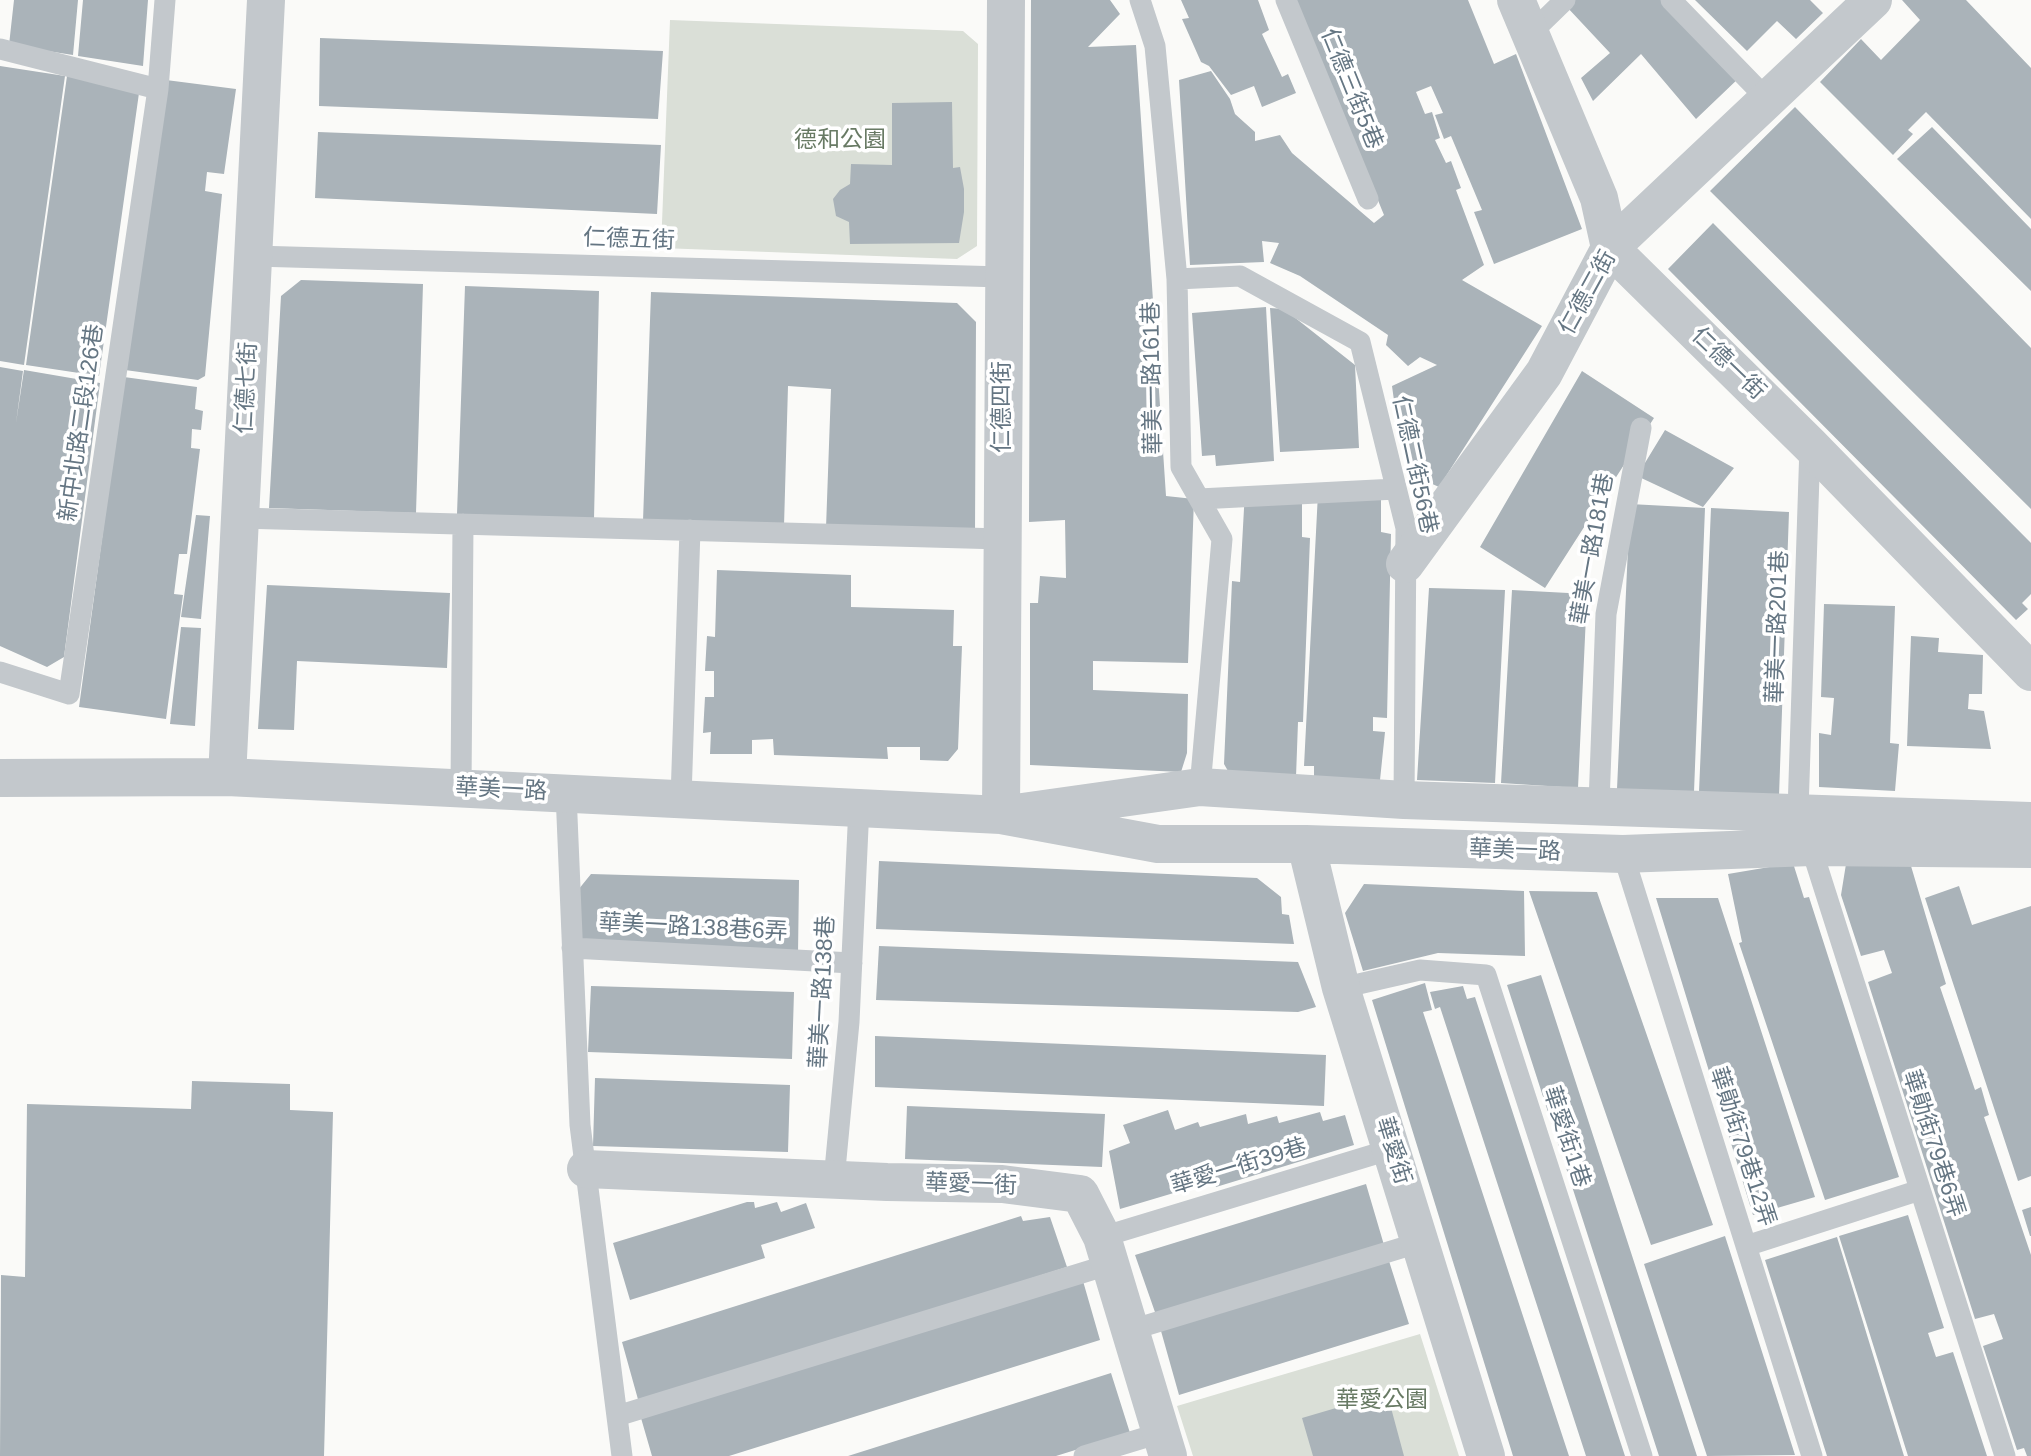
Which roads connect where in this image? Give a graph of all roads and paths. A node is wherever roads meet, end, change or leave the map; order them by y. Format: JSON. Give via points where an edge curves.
{"nodes":[{"id":1,"x":165,"y":0,"type":"edge"},
{"id":2,"x":266,"y":0,"type":"edge"},
{"id":3,"x":1006,"y":0,"type":"edge"},
{"id":4,"x":1140,"y":0,"type":"edge"},
{"id":5,"x":1286,"y":0,"type":"edge"},
{"id":6,"x":1565,"y":0,"type":"edge"},
{"id":7,"x":1671,"y":0,"type":"edge"},
{"id":8,"x":1873,"y":0,"type":"edge"},
{"id":9,"x":1523,"y":17,"type":"edge"},
{"id":10,"x":0,"y":50,"type":"edge"},
{"id":11,"x":158,"y":89,"type":"junction"},
{"id":12,"x":1769,"y":101,"type":"junction"},
{"id":13,"x":1368,"y":199,"type":"dead end"},
{"id":14,"x":1610,"y":248,"type":"junction"},
{"id":15,"x":254,"y":256,"type":"junction"},
{"id":16,"x":1003,"y":276,"type":"junction"},
{"id":17,"x":1177,"y":279,"type":"junction"},
{"id":18,"x":1641,"y":428,"type":"dead end"},
{"id":19,"x":1810,"y":444,"type":"junction"},
{"id":20,"x":1396,"y":489,"type":"junction"},
{"id":21,"x":1199,"y":499,"type":"junction"},
{"id":22,"x":240,"y":518,"type":"junction"},
{"id":23,"x":463,"y":524,"type":"junction"},
{"id":24,"x":690,"y":530,"type":"junction"},
{"id":25,"x":1002,"y":539,"type":"junction"},
{"id":26,"x":1405,"y":564,"type":"junction"},
{"id":27,"x":0,"y":672,"type":"edge"},
{"id":28,"x":2031,"y":672,"type":"edge"},
{"id":29,"x":227,"y":777,"type":"junction"},
{"id":30,"x":0,"y":778,"type":"edge"},
{"id":31,"x":461,"y":788,"type":"junction"},
{"id":32,"x":1200,"y":788,"type":"junction"},
{"id":33,"x":566,"y":793,"type":"junction"},
{"id":34,"x":681,"y":798,"type":"junction"},
{"id":35,"x":1404,"y":800,"type":"junction"},
{"id":36,"x":1599,"y":804,"type":"junction"},
{"id":37,"x":859,"y":806,"type":"junction"},
{"id":38,"x":1798,"y":811,"type":"junction"},
{"id":39,"x":1001,"y":815,"type":"junction"},
{"id":40,"x":2031,"y":821,"type":"edge"},
{"id":41,"x":1306,"y":844,"type":"junction"},
{"id":42,"x":1811,"y":847,"type":"junction"},
{"id":43,"x":2031,"y":849,"type":"edge"},
{"id":44,"x":1623,"y":854,"type":"junction"},
{"id":45,"x":572,"y":948,"type":"junction"},
{"id":46,"x":852,"y":963,"type":"junction"},
{"id":47,"x":1341,"y":988,"type":"junction"},
{"id":48,"x":1392,"y":1149,"type":"junction"},
{"id":49,"x":586,"y":1169,"type":"junction"},
{"id":50,"x":834,"y":1180,"type":"junction"},
{"id":51,"x":1920,"y":1190,"type":"junction"},
{"id":52,"x":1421,"y":1242,"type":"junction"},
{"id":53,"x":1746,"y":1246,"type":"junction"},
{"id":54,"x":1106,"y":1250,"type":"junction"},
{"id":55,"x":1131,"y":1330,"type":"junction"},
{"id":56,"x":617,"y":1416,"type":"junction"},
{"id":57,"x":1164,"y":1444,"type":"edge"},
{"id":58,"x":622,"y":1456,"type":"edge"},
{"id":59,"x":1084,"y":1456,"type":"edge"},
{"id":60,"x":1486,"y":1456,"type":"edge"},
{"id":61,"x":1642,"y":1456,"type":"edge"},
{"id":62,"x":1812,"y":1456,"type":"edge"},
{"id":63,"x":2004,"y":1456,"type":"edge"}],
"edges":[{"from":1,"to":11,"type":"lane"},
{"from":2,"to":15,"type":"street","name":"仁德七街"},
{"from":3,"to":16,"type":"street","name":"仁德四街"},
{"from":4,"to":17,"type":"lane","name":"華美一路161巷","via":[[1155,46]]},
{"from":5,"to":13,"type":"lane","name":"仁德三街5巷"},
{"from":6,"to":9,"type":"lane"},
{"from":7,"to":12,"type":"lane"},
{"from":8,"to":12,"type":"street","name":"仁德二街"},
{"from":9,"to":14,"type":"street","via":[[1599,198]]},
{"from":10,"to":11,"type":"lane"},
{"from":11,"to":27,"type":"lane","name":"新中北路二段126巷","via":[[69,694]]},
{"from":12,"to":14,"type":"street","name":"仁德二街"},
{"from":14,"to":19,"type":"street","name":"仁德一街"},
{"from":14,"to":26,"type":"street","name":"仁德二街","via":[[1545,373]]},
{"from":15,"to":16,"type":"lane","name":"仁德五街"},
{"from":15,"to":22,"type":"street","name":"仁德七街"},
{"from":16,"to":25,"type":"street","name":"仁德四街"},
{"from":17,"to":20,"type":"lane","name":"仁德二街56巷","via":[[1240,276],[1360,342]]},
{"from":17,"to":21,"type":"lane","name":"華美一路161巷","via":[[1181,467]]},
{"from":18,"to":36,"type":"lane","name":"華美一路181巷","via":[[1606,614]]},
{"from":19,"to":28,"type":"street","name":"仁德一街"},
{"from":19,"to":38,"type":"lane","name":"華美一路201巷"},
{"from":20,"to":21,"type":"lane"},
{"from":20,"to":26,"type":"lane","name":"仁德二街56巷","via":[[1406,528]]},
{"from":21,"to":32,"type":"lane","name":"華美一路161巷","via":[[1223,539]]},
{"from":22,"to":23,"type":"lane"},
{"from":22,"to":29,"type":"street","name":"仁德七街"},
{"from":23,"to":24,"type":"lane"},
{"from":23,"to":31,"type":"lane"},
{"from":24,"to":25,"type":"lane"},
{"from":24,"to":34,"type":"lane"},
{"from":25,"to":39,"type":"street","name":"仁德四街"},
{"from":26,"to":35,"type":"lane","name":"仁德二街56巷"},
{"from":29,"to":30,"type":"street","name":"華美一路"},
{"from":29,"to":31,"type":"street","name":"華美一路"},
{"from":31,"to":33,"type":"street","name":"華美一路"},
{"from":32,"to":35,"type":"street","name":"華美一路"},
{"from":32,"to":39,"type":"street","name":"華美一路"},
{"from":33,"to":34,"type":"street","name":"華美一路"},
{"from":33,"to":45,"type":"lane"},
{"from":34,"to":37,"type":"street","name":"華美一路"},
{"from":35,"to":36,"type":"street","name":"華美一路"},
{"from":36,"to":38,"type":"street","name":"華美一路"},
{"from":37,"to":39,"type":"street","name":"華美一路"},
{"from":37,"to":46,"type":"lane","name":"華美一路138巷"},
{"from":38,"to":40,"type":"street","name":"華美一路"},
{"from":39,"to":41,"type":"street","name":"華美一路","via":[[1158,844]]},
{"from":41,"to":44,"type":"street","name":"華美一路"},
{"from":41,"to":47,"type":"street","name":"華愛街"},
{"from":42,"to":43,"type":"street","name":"華美一路"},
{"from":42,"to":44,"type":"street","name":"華美一路"},
{"from":42,"to":51,"type":"lane","name":"華勛街79巷6弄"},
{"from":44,"to":53,"type":"lane","name":"華勛街79巷12弄"},
{"from":45,"to":46,"type":"lane","name":"華美一路138巷6弄"},
{"from":45,"to":49,"type":"lane"},
{"from":46,"to":50,"type":"lane","name":"華美一路138巷"},
{"from":47,"to":48,"type":"street","name":"華愛街"},
{"from":47,"to":61,"type":"lane","name":"華愛街1巷","via":[[1420,970],[1486,975]]},
{"from":48,"to":52,"type":"street","name":"華愛街"},
{"from":48,"to":54,"type":"lane","name":"華愛一街39巷"},
{"from":49,"to":50,"type":"street","name":"華愛一街"},
{"from":49,"to":56,"type":"lane"},
{"from":50,"to":54,"type":"street","name":"華愛一街","via":[[1002,1184],[1080,1194]]},
{"from":51,"to":53,"type":"lane"},
{"from":51,"to":63,"type":"lane","name":"華勛街79巷6弄"},
{"from":52,"to":55,"type":"lane"},
{"from":52,"to":60,"type":"street","name":"華愛街"},
{"from":53,"to":62,"type":"lane","name":"華勛街79巷12弄"},
{"from":54,"to":55,"type":"street","name":"華愛一街"},
{"from":54,"to":56,"type":"lane","name":"華愛一街39巷"},
{"from":55,"to":57,"type":"street","name":"華愛一街"},
{"from":56,"to":58,"type":"lane"},
{"from":57,"to":59,"type":"lane"}]}
